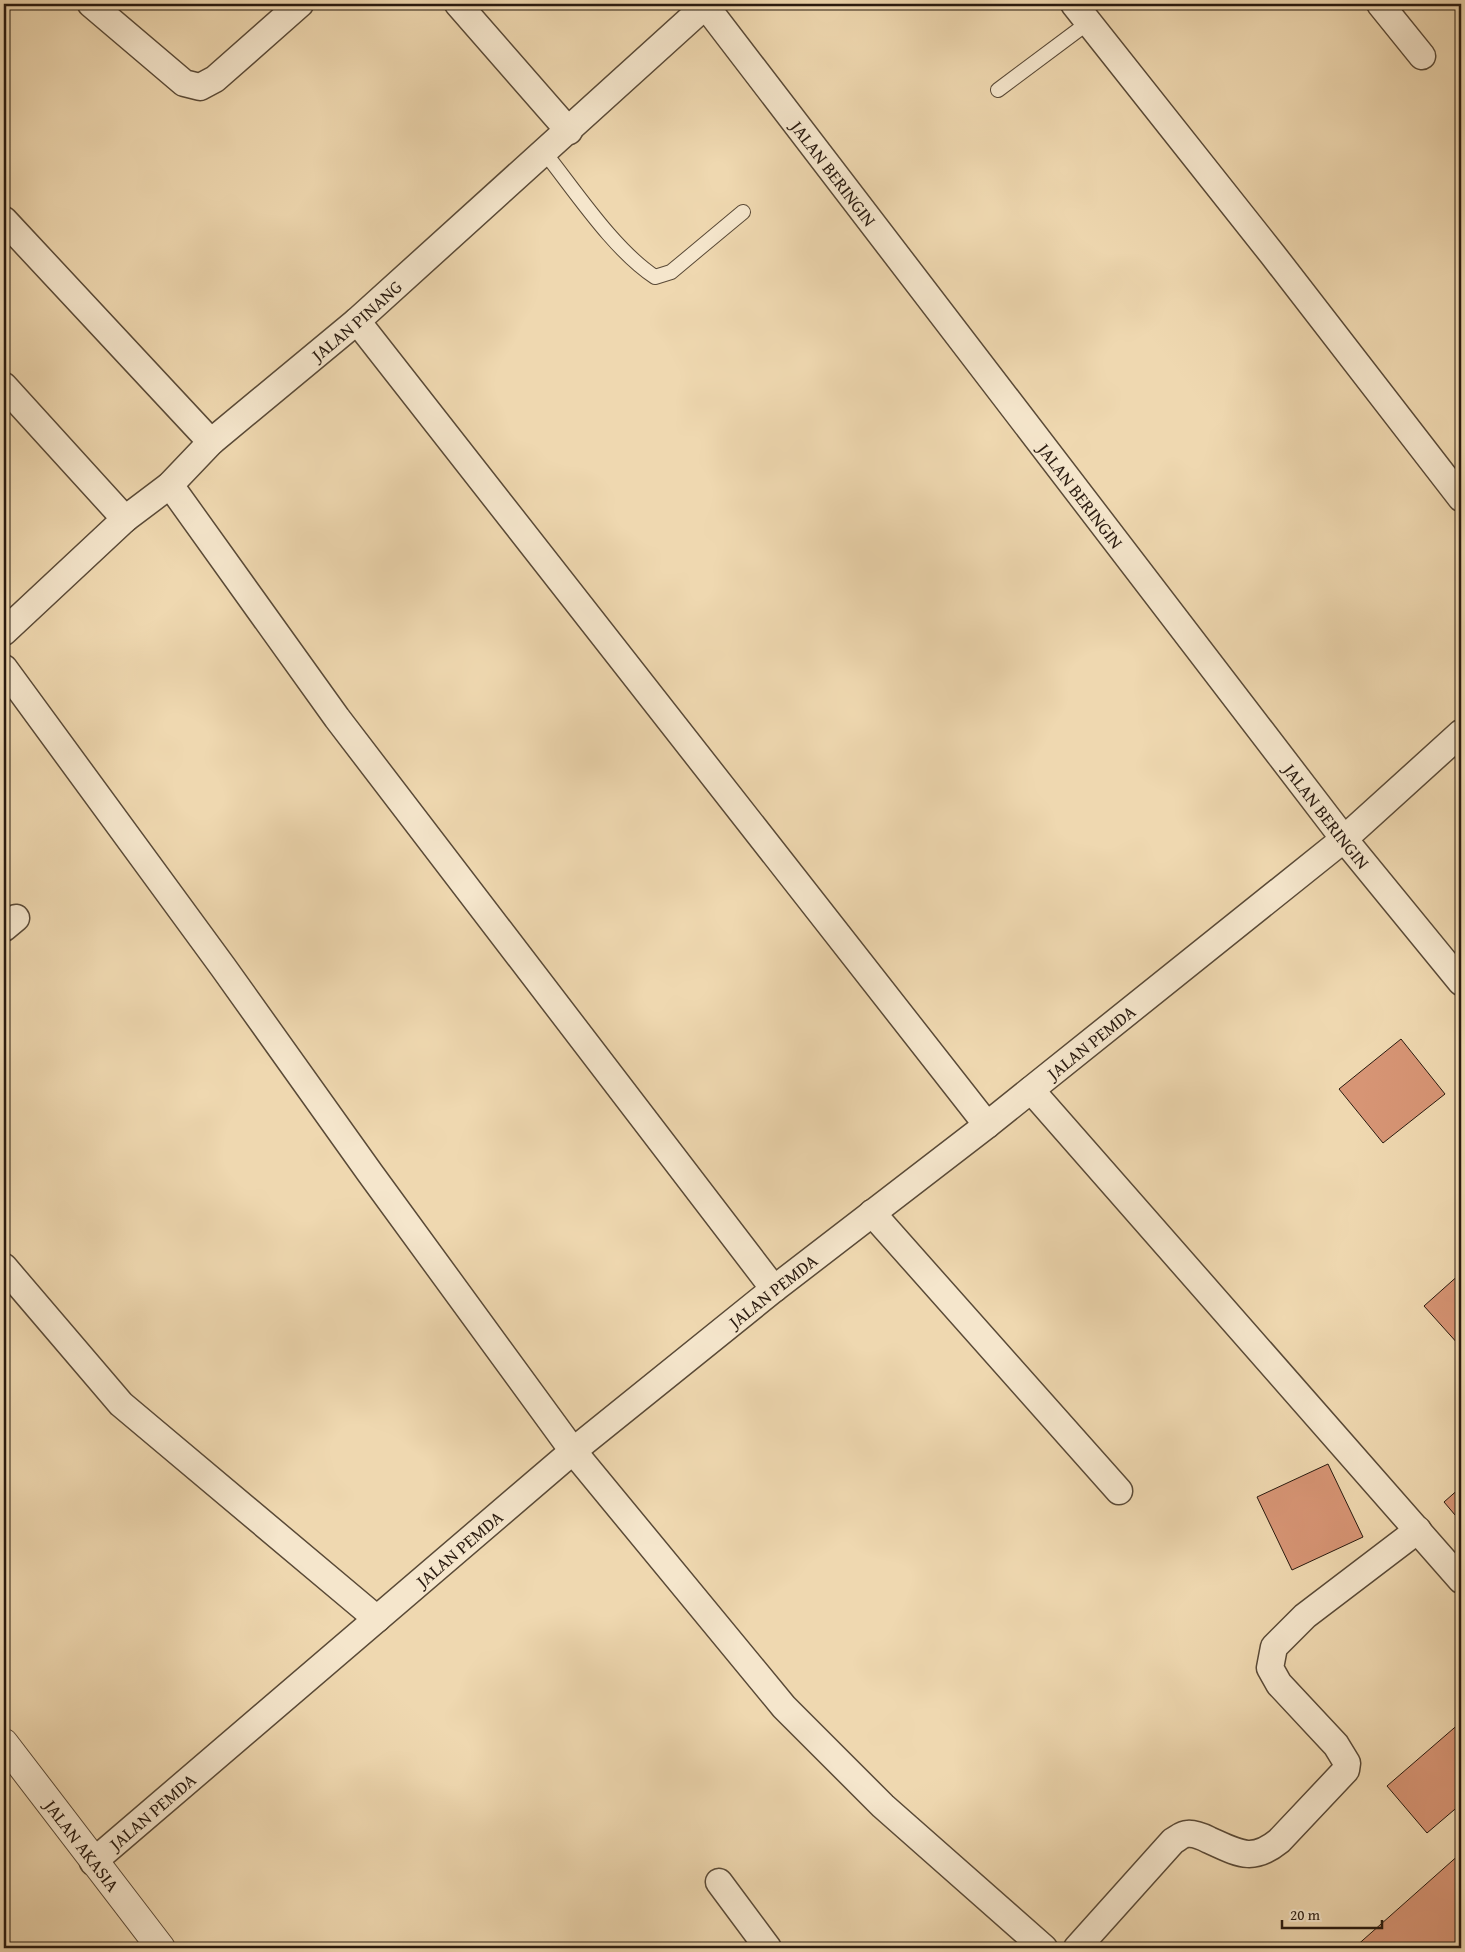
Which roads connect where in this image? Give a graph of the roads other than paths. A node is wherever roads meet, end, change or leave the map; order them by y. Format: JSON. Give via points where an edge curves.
{"nodes":[{"id":1,"x":90,"y":4,"type":"edge"},
{"id":2,"x":300,"y":4,"type":"edge"},
{"id":3,"x":458,"y":4,"type":"edge"},
{"id":4,"x":1380,"y":4,"type":"edge"},
{"id":5,"x":706,"y":5,"type":"edge"},
{"id":6,"x":1081,"y":13,"type":"edge"},
{"id":7,"x":1422,"y":56,"type":"dead end"},
{"id":8,"x":998,"y":90,"type":"dead end"},
{"id":9,"x":569,"y":131,"type":"junction"},
{"id":10,"x":545,"y":153,"type":"junction"},
{"id":11,"x":743,"y":212,"type":"dead end"},
{"id":12,"x":4,"y":220,"type":"edge"},
{"id":13,"x":357,"y":321,"type":"junction"},
{"id":14,"x":4,"y":386,"type":"edge"},
{"id":15,"x":211,"y":442,"type":"junction"},
{"id":16,"x":170,"y":485,"type":"junction"},
{"id":17,"x":1461,"y":498,"type":"edge"},
{"id":18,"x":125,"y":519,"type":"junction"},
{"id":19,"x":4,"y":632,"type":"edge"},
{"id":20,"x":4,"y":668,"type":"edge"},
{"id":21,"x":1461,"y":733,"type":"edge"},
{"id":22,"x":1344,"y":839,"type":"junction"},
{"id":23,"x":1461,"y":982,"type":"edge"},
{"id":24,"x":1031,"y":1090,"type":"junction"},
{"id":25,"x":987,"y":1125,"type":"junction"},
{"id":26,"x":872,"y":1213,"type":"junction"},
{"id":27,"x":4,"y":1267,"type":"edge"},
{"id":28,"x":774,"y":1289,"type":"junction"},
{"id":29,"x":573,"y":1451,"type":"junction"},
{"id":30,"x":1119,"y":1491,"type":"dead end"},
{"id":31,"x":1418,"y":1530,"type":"junction"},
{"id":32,"x":1461,"y":1580,"type":"edge"},
{"id":33,"x":377,"y":1619,"type":"junction"},
{"id":34,"x":4,"y":1743,"type":"edge"},
{"id":35,"x":93,"y":1862,"type":"junction"},
{"id":36,"x":719,"y":1882,"type":"dead end"},
{"id":37,"x":161,"y":1948,"type":"edge"},
{"id":38,"x":768,"y":1948,"type":"edge"},
{"id":39,"x":1044,"y":1948,"type":"edge"},
{"id":40,"x":1077,"y":1948,"type":"edge"}],
"edges":[{"from":1,"to":2,"type":"street","via":[[184,83],[200,87],[215,79]]},
{"from":3,"to":9,"type":"street"},
{"from":4,"to":7,"type":"street"},
{"from":5,"to":9,"type":"street","name":"JALAN PINANG"},
{"from":5,"to":22,"type":"street","name":"JALAN BERINGIN"},
{"from":6,"to":8,"type":"lane"},
{"from":6,"to":17,"type":"street"},
{"from":9,"to":10,"type":"street","name":"JALAN PINANG"},
{"from":10,"to":11,"type":"lane","via":[[611,236],[637,265],[655,277],[671,272]]},
{"from":10,"to":13,"type":"street","name":"JALAN PINANG"},
{"from":12,"to":15,"type":"street"},
{"from":13,"to":15,"type":"street","name":"JALAN PINANG"},
{"from":13,"to":25,"type":"street"},
{"from":14,"to":18,"type":"street"},
{"from":15,"to":16,"type":"street","name":"JALAN PINANG"},
{"from":16,"to":18,"type":"street","name":"JALAN PINANG"},
{"from":16,"to":28,"type":"street","via":[[336,718]]},
{"from":18,"to":19,"type":"street","name":"JALAN PINANG"},
{"from":20,"to":29,"type":"street"},
{"from":21,"to":22,"type":"street","name":"JALAN PEMDA"},
{"from":22,"to":23,"type":"street","name":"JALAN BERINGIN"},
{"from":22,"to":24,"type":"street","name":"JALAN PEMDA"},
{"from":24,"to":25,"type":"street","name":"JALAN PEMDA"},
{"from":24,"to":31,"type":"street"},
{"from":25,"to":26,"type":"street","name":"JALAN PEMDA"},
{"from":26,"to":28,"type":"street","name":"JALAN PEMDA"},
{"from":26,"to":30,"type":"street"},
{"from":27,"to":33,"type":"street","via":[[121,1404]]},
{"from":28,"to":29,"type":"street","name":"JALAN PEMDA"},
{"from":29,"to":33,"type":"street","name":"JALAN PEMDA"},
{"from":29,"to":39,"type":"street","via":[[784,1708],[883,1806]]},
{"from":31,"to":32,"type":"street"},
{"from":31,"to":40,"type":"street","via":[[1304,1616],[1274,1647],[1270,1668],[1278,1684],[1336,1745],[1347,1763],[1346,1770],[1268,1850],[1255,1855],[1234,1852],[1201,1836],[1185,1834],[1173,1841]]},
{"from":33,"to":35,"type":"street","name":"JALAN PEMDA"},
{"from":34,"to":35,"type":"street","name":"JALAN AKASIA"},
{"from":35,"to":37,"type":"street","name":"JALAN AKASIA"},
{"from":36,"to":38,"type":"street"}]}
